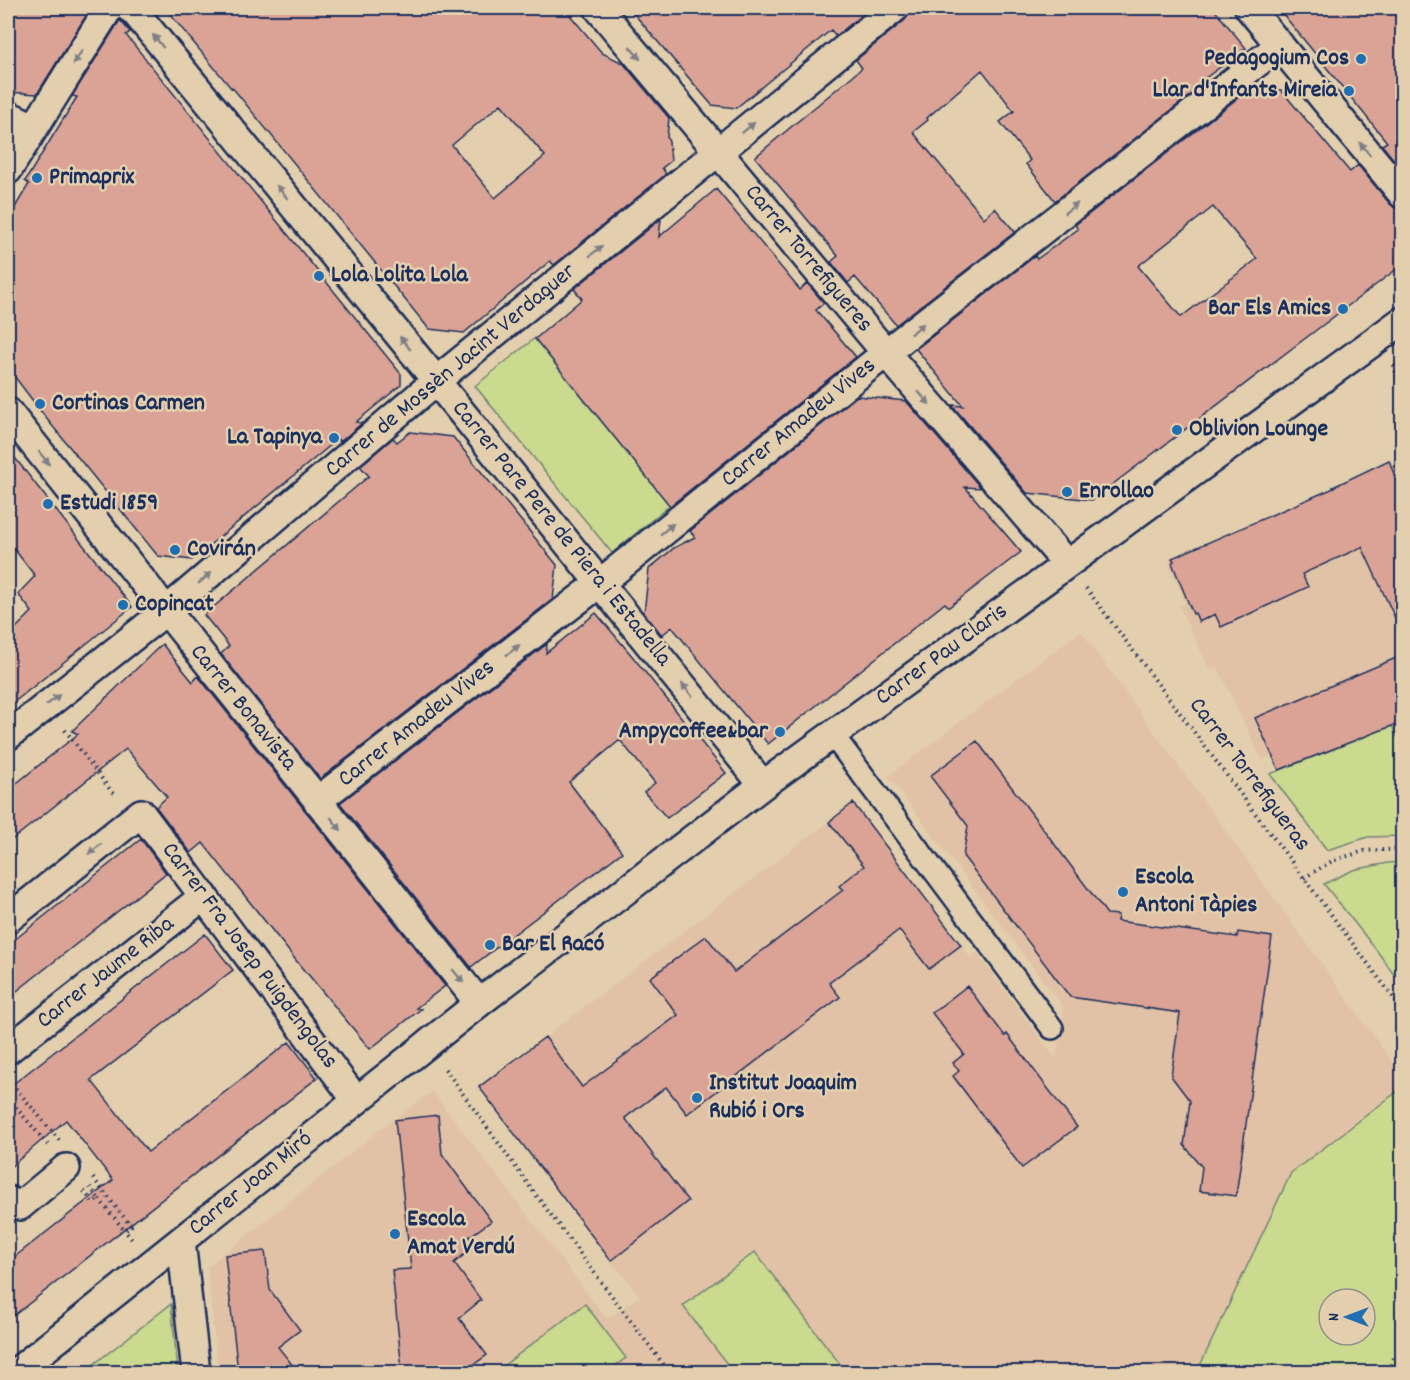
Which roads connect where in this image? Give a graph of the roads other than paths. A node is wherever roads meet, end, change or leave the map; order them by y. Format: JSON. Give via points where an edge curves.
{"nodes":[{"id":1,"x":109,"y":8,"type":"edge"},
{"id":2,"x":129,"y":8,"type":"edge"},
{"id":3,"x":598,"y":8,"type":"edge"},
{"id":4,"x":895,"y":8,"type":"edge"},
{"id":5,"x":1249,"y":8,"type":"edge"},
{"id":6,"x":1280,"y":45,"type":"junction"},
{"id":7,"x":8,"y":115,"type":"edge"},
{"id":8,"x":31,"y":132,"type":"junction"},
{"id":9,"x":718,"y":152,"type":"junction"},
{"id":10,"x":8,"y":170,"type":"edge"},
{"id":11,"x":1402,"y":194,"type":"edge"},
{"id":12,"x":1402,"y":321,"type":"edge"},
{"id":13,"x":886,"y":353,"type":"junction"},
{"id":14,"x":436,"y":381,"type":"junction"},
{"id":15,"x":8,"y":412,"type":"edge"},
{"id":16,"x":1067,"y":564,"type":"junction"},
{"id":17,"x":600,"y":583,"type":"junction"},
{"id":18,"x":166,"y":611,"type":"junction"},
{"id":19,"x":832,"y":734,"type":"junction"},
{"id":20,"x":8,"y":736,"type":"edge"},
{"id":21,"x":763,"y":784,"type":"junction"},
{"id":22,"x":317,"y":801,"type":"junction"},
{"id":23,"x":204,"y":896,"type":"junction"},
{"id":24,"x":8,"y":919,"type":"edge"},
{"id":25,"x":483,"y":999,"type":"junction"},
{"id":26,"x":1052,"y":1028,"type":"dead end"},
{"id":27,"x":8,"y":1050,"type":"edge"},
{"id":28,"x":356,"y":1100,"type":"junction"},
{"id":29,"x":66,"y":1168,"type":"dead end"},
{"id":30,"x":8,"y":1200,"type":"edge"},
{"id":31,"x":181,"y":1241,"type":"junction"},
{"id":32,"x":16,"y":1372,"type":"edge"},
{"id":33,"x":196,"y":1372,"type":"edge"}],
"edges":[{"from":1,"to":8,"type":"street","one_way":true},
{"from":14,"to":2,"type":"street","name":"Carrer Pare Pere de Piera i Estadella","one_way":true},
{"from":3,"to":9,"type":"street","name":"Carrer Torrefigueres","one_way":true},
{"from":9,"to":4,"type":"street","name":"Carrer de Mossèn Jacint Verdaguer","one_way":true},
{"from":5,"to":6,"type":"street"},
{"from":11,"to":6,"type":"street","one_way":true},
{"from":13,"to":6,"type":"street","name":"Carrer Amadeu Vives","one_way":true},
{"from":7,"to":8,"type":"street"},
{"from":8,"to":10,"type":"street"},
{"from":9,"to":13,"type":"street","name":"Carrer Torrefigueres"},
{"from":14,"to":9,"type":"street","name":"Carrer de Mossèn Jacint Verdaguer","one_way":true},
{"from":12,"to":16,"type":"street","name":"Carrer Pau Claris"},
{"from":13,"to":16,"type":"street","name":"Carrer Torrefigueres","one_way":true},
{"from":17,"to":13,"type":"street","name":"Carrer Amadeu Vives","one_way":true},
{"from":14,"to":17,"type":"street","name":"Carrer Pare Pere de Piera i Estadella"},
{"from":18,"to":14,"type":"street","name":"Carrer de Mossèn Jacint Verdaguer","one_way":true},
{"from":15,"to":18,"type":"street","name":"Carrer Bonavista","one_way":true},
{"from":16,"to":19,"type":"street","name":"Carrer Pau Claris"},
{"from":21,"to":17,"type":"street","name":"Carrer Pare Pere de Piera i Estadella","one_way":true},
{"from":22,"to":17,"type":"street","name":"Carrer Amadeu Vives","one_way":true},
{"from":20,"to":18,"type":"street","name":"Carrer de Mossèn Jacint Verdaguer","one_way":true},
{"from":18,"to":22,"type":"street","name":"Carrer Bonavista"},
{"from":19,"to":21,"type":"street","name":"Carrer Pau Claris"},
{"from":19,"to":26,"type":"street"},
{"from":21,"to":25,"type":"street","name":"Carrer Pau Claris"},
{"from":22,"to":25,"type":"street","name":"Carrer Bonavista","one_way":true},
{"from":23,"to":24,"type":"street","name":"Carrer Fra Josep Puigdengolas","one_way":true,"via":[[141,813]]},
{"from":23,"to":27,"type":"street","name":"Carrer Jaume Riba"},
{"from":23,"to":28,"type":"street","name":"Carrer Fra Josep Puigdengolas"},
{"from":25,"to":28,"type":"street","name":"Carrer Joan Miró"},
{"from":28,"to":31,"type":"street","name":"Carrer Joan Miró"},
{"from":29,"to":30,"type":"street","via":[[20,1206]]},
{"from":31,"to":32,"type":"street","name":"Carrer Joan Miró"},
{"from":31,"to":33,"type":"street"}]}
